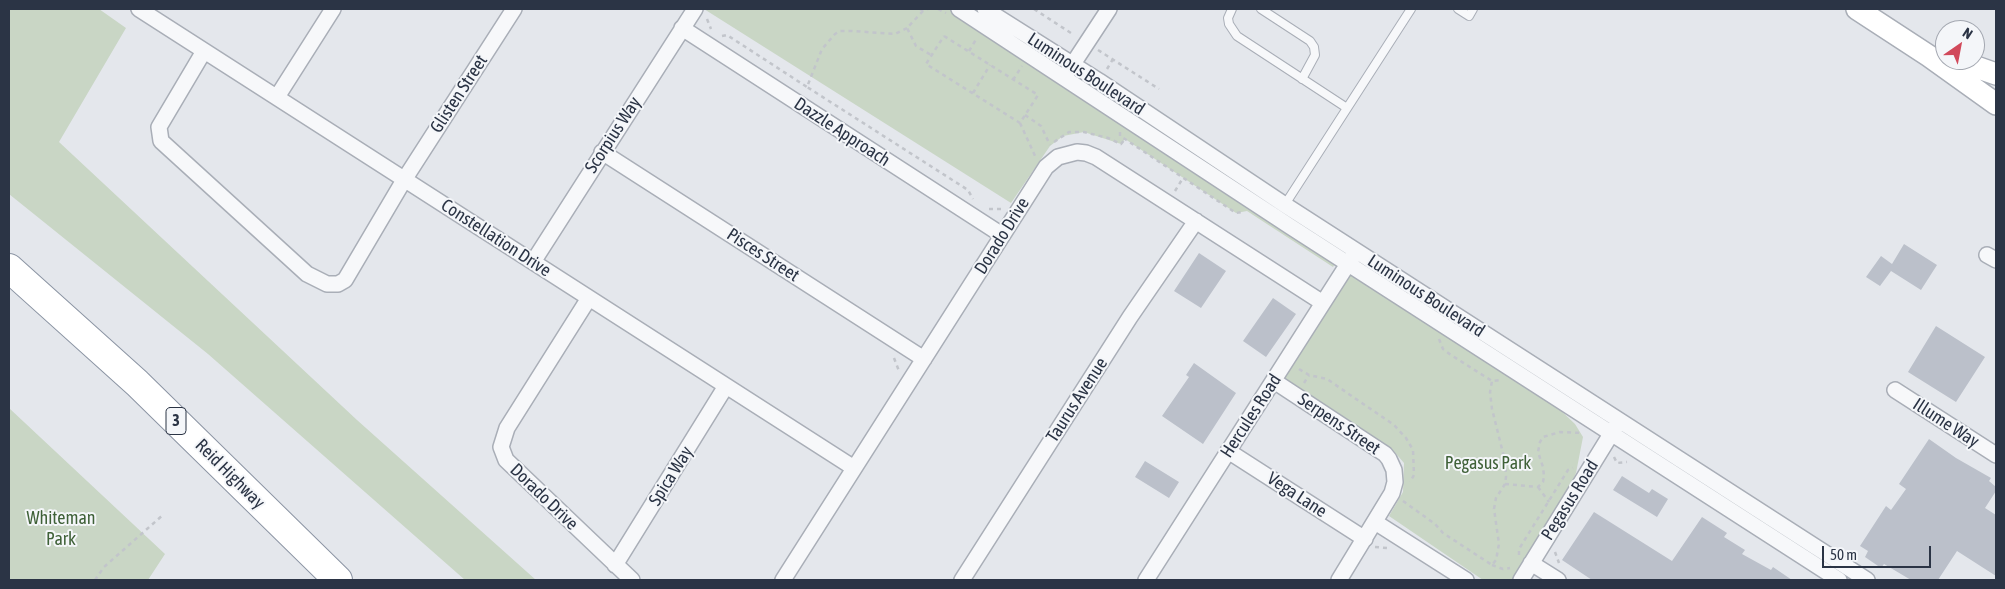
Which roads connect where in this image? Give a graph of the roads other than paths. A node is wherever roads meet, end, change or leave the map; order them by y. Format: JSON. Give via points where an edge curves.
{"nodes":[{"id":1,"x":139,"y":9,"type":"edge"},
{"id":2,"x":333,"y":9,"type":"edge"},
{"id":3,"x":514,"y":9,"type":"edge"},
{"id":4,"x":959,"y":9,"type":"edge"},
{"id":5,"x":986,"y":9,"type":"edge"},
{"id":6,"x":1108,"y":9,"type":"edge"},
{"id":7,"x":1232,"y":9,"type":"edge"},
{"id":8,"x":1261,"y":9,"type":"edge"},
{"id":9,"x":1411,"y":9,"type":"edge"},
{"id":10,"x":1458,"y":9,"type":"edge"},
{"id":11,"x":1474,"y":9,"type":"edge"},
{"id":12,"x":1861,"y":11,"type":"edge"},
{"id":13,"x":701,"y":13,"type":"edge"},
{"id":14,"x":682,"y":28,"type":"junction"},
{"id":15,"x":204,"y":51,"type":"junction"},
{"id":16,"x":1935,"y":51,"type":"edge"},
{"id":17,"x":1073,"y":65,"type":"junction"},
{"id":18,"x":1064,"y":78,"type":"junction"},
{"id":19,"x":1302,"y":79,"type":"junction"},
{"id":20,"x":277,"y":97,"type":"junction"},
{"id":21,"x":1996,"y":104,"type":"edge"},
{"id":22,"x":1347,"y":108,"type":"junction"},
{"id":23,"x":602,"y":152,"type":"junction"},
{"id":24,"x":404,"y":180,"type":"junction"},
{"id":25,"x":1281,"y":212,"type":"junction"},
{"id":26,"x":1196,"y":221,"type":"junction"},
{"id":27,"x":1002,"y":235,"type":"junction"},
{"id":28,"x":1352,"y":257,"type":"junction"},
{"id":29,"x":533,"y":262,"type":"junction"},
{"id":30,"x":9,"y":268,"type":"edge"},
{"id":31,"x":9,"y":293,"type":"edge"},
{"id":32,"x":589,"y":298,"type":"junction"},
{"id":33,"x":1323,"y":302,"type":"junction"},
{"id":34,"x":924,"y":359,"type":"junction"},
{"id":35,"x":1274,"y":381,"type":"junction"},
{"id":36,"x":726,"y":386,"type":"junction"},
{"id":37,"x":1895,"y":390,"type":"dead end"},
{"id":38,"x":1615,"y":427,"type":"junction"},
{"id":39,"x":1228,"y":451,"type":"junction"},
{"id":40,"x":1996,"y":456,"type":"edge"},
{"id":41,"x":854,"y":468,"type":"junction"},
{"id":42,"x":1375,"y":522,"type":"junction"},
{"id":43,"x":1368,"y":545,"type":"junction"},
{"id":44,"x":1525,"y":562,"type":"junction"},
{"id":45,"x":615,"y":565,"type":"junction"},
{"id":46,"x":1830,"y":565,"type":"junction"},
{"id":47,"x":1517,"y":574,"type":"edge"},
{"id":48,"x":1559,"y":576,"type":"edge"},
{"id":49,"x":313,"y":580,"type":"edge"},
{"id":50,"x":338,"y":580,"type":"edge"},
{"id":51,"x":632,"y":580,"type":"edge"},
{"id":52,"x":783,"y":580,"type":"edge"},
{"id":53,"x":962,"y":580,"type":"edge"},
{"id":54,"x":1146,"y":580,"type":"edge"},
{"id":55,"x":1339,"y":580,"type":"edge"},
{"id":56,"x":1466,"y":580,"type":"edge"},
{"id":57,"x":1839,"y":580,"type":"edge"},
{"id":58,"x":1867,"y":580,"type":"edge"}],
"edges":[{"from":1,"to":15,"type":"street","name":"Constellation Drive"},
{"from":2,"to":20,"type":"street"},
{"from":3,"to":24,"type":"street","name":"Glisten Street"},
{"from":4,"to":18,"type":"street","name":"Luminous Boulevard"},
{"from":5,"to":17,"type":"street","name":"Luminous Boulevard"},
{"from":6,"to":17,"type":"street"},
{"from":7,"to":19,"type":"lane","via":[[1229,24],[1237,36]]},
{"from":8,"to":19,"type":"lane","via":[[1310,41],[1314,47],[1315,55]]},
{"from":9,"to":22,"type":"lane"},
{"from":10,"to":11,"type":"lane","via":[[1469,16]]},
{"from":12,"to":16,"type":"main road"},
{"from":12,"to":21,"type":"main road"},
{"from":13,"to":14,"type":"street","name":"Scorpius Way"},
{"from":14,"to":23,"type":"street","name":"Scorpius Way"},
{"from":14,"to":27,"type":"street","name":"Dazzle Approach","via":[[973,209]]},
{"from":15,"to":20,"type":"street","name":"Constellation Drive"},
{"from":15,"to":24,"type":"street","name":"Glisten Street","via":[[159,127],[160,140],[308,274],[327,284],[345,280]]},
{"from":17,"to":18,"type":"street"},
{"from":17,"to":25,"type":"street","name":"Luminous Boulevard"},
{"from":18,"to":25,"type":"street","name":"Luminous Boulevard"},
{"from":19,"to":22,"type":"lane"},
{"from":20,"to":24,"type":"street","name":"Constellation Drive"},
{"from":22,"to":25,"type":"lane"},
{"from":23,"to":29,"type":"street","name":"Scorpius Way"},
{"from":23,"to":34,"type":"street","name":"Pisces Street"},
{"from":24,"to":29,"type":"street","name":"Constellation Drive"},
{"from":25,"to":28,"type":"street","name":"Luminous Boulevard"},
{"from":26,"to":27,"type":"street","name":"Dorado Drive","via":[[1091,154],[1067,153],[1046,167]]},
{"from":26,"to":33,"type":"street","name":"Dorado Drive"},
{"from":26,"to":53,"type":"street","name":"Taurus Avenue","via":[[1130,317]]},
{"from":27,"to":34,"type":"street","name":"Dorado Drive"},
{"from":28,"to":33,"type":"street","name":"Hercules Road"},
{"from":28,"to":38,"type":"street","name":"Luminous Boulevard"},
{"from":29,"to":32,"type":"street","name":"Constellation Drive"},
{"from":30,"to":50,"type":"highway","name":"Reid Highway","number":"3","via":[[137,384]]},
{"from":31,"to":49,"type":"highway","name":"Reid Highway","number":"3","via":[[126,398]]},
{"from":32,"to":36,"type":"street","name":"Constellation Drive"},
{"from":32,"to":45,"type":"street","name":"Dorado Drive","via":[[507,428],[501,447],[506,460]]},
{"from":33,"to":35,"type":"street","name":"Hercules Road"},
{"from":34,"to":41,"type":"street","name":"Dorado Drive"},
{"from":35,"to":39,"type":"street","name":"Hercules Road"},
{"from":35,"to":42,"type":"street","name":"Serpens Street","via":[[1389,459],[1394,470],[1395,496]]},
{"from":36,"to":41,"type":"street","name":"Constellation Drive"},
{"from":36,"to":45,"type":"street","name":"Spica Way"},
{"from":37,"to":40,"type":"street","name":"Illume Way"},
{"from":38,"to":44,"type":"street","name":"Pegasus Road"},
{"from":38,"to":46,"type":"street","name":"Luminous Boulevard"},
{"from":39,"to":43,"type":"street","name":"Vega Lane"},
{"from":39,"to":54,"type":"street","name":"Hercules Road"},
{"from":41,"to":52,"type":"street","name":"Dorado Drive"},
{"from":42,"to":43,"type":"street","name":"Serpens Street"},
{"from":42,"to":56,"type":"street"},
{"from":43,"to":55,"type":"street","name":"Serpens Street"},
{"from":44,"to":47,"type":"street","name":"Pegasus Road"},
{"from":44,"to":48,"type":"street"},
{"from":45,"to":51,"type":"street","name":"Dorado Drive"},
{"from":46,"to":57,"type":"street","name":"Luminous Boulevard"},
{"from":46,"to":58,"type":"street","name":"Luminous Boulevard"}]}
